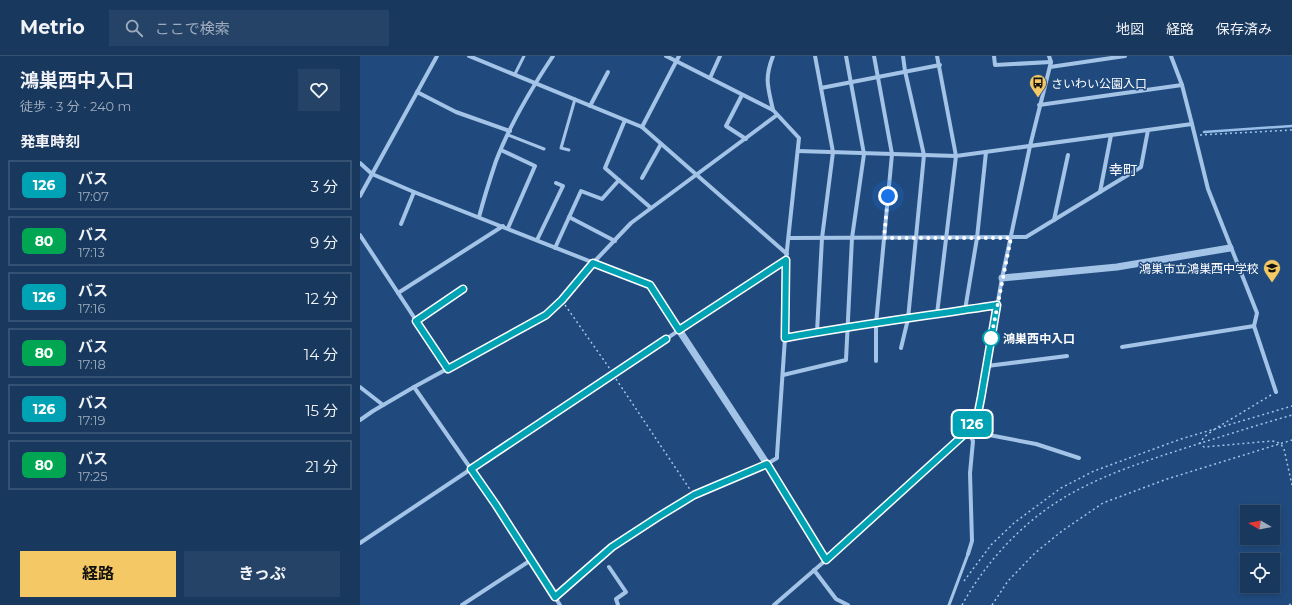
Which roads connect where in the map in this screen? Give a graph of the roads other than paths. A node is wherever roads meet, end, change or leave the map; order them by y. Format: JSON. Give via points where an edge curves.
{"nodes":[{"id":1,"x":437,"y":56,"type":"edge"},
{"id":2,"x":469,"y":56,"type":"edge"},
{"id":3,"x":524,"y":56,"type":"edge"},
{"id":4,"x":553,"y":56,"type":"edge"},
{"id":5,"x":666,"y":56,"type":"edge"},
{"id":6,"x":679,"y":56,"type":"edge"},
{"id":7,"x":720,"y":56,"type":"edge"},
{"id":8,"x":773,"y":56,"type":"edge"},
{"id":9,"x":815,"y":56,"type":"edge"},
{"id":10,"x":846,"y":56,"type":"edge"},
{"id":11,"x":874,"y":56,"type":"edge"},
{"id":12,"x":903,"y":56,"type":"edge"},
{"id":13,"x":937,"y":56,"type":"edge"},
{"id":14,"x":994,"y":56,"type":"edge"},
{"id":15,"x":1049,"y":56,"type":"edge"},
{"id":16,"x":1126,"y":56,"type":"edge"},
{"id":17,"x":1171,"y":56,"type":"edge"},
{"id":18,"x":1117,"y":57,"type":"edge"},
{"id":19,"x":676,"y":61,"type":"junction"},
{"id":20,"x":1051,"y":62,"type":"junction"},
{"id":21,"x":940,"y":65,"type":"junction"},
{"id":22,"x":1050,"y":67,"type":"junction"},
{"id":23,"x":905,"y":71,"type":"junction"},
{"id":24,"x":608,"y":72,"type":"dead end"},
{"id":25,"x":515,"y":74,"type":"junction"},
{"id":26,"x":878,"y":76,"type":"junction"},
{"id":27,"x":710,"y":78,"type":"junction"},
{"id":28,"x":850,"y":82,"type":"junction"},
{"id":29,"x":535,"y":83,"type":"junction"},
{"id":30,"x":1182,"y":85,"type":"junction"},
{"id":31,"x":821,"y":88,"type":"junction"},
{"id":32,"x":417,"y":92,"type":"junction"},
{"id":33,"x":742,"y":95,"type":"junction"},
{"id":34,"x":575,"y":99,"type":"junction"},
{"id":35,"x":1040,"y":105,"type":"junction"},
{"id":36,"x":590,"y":106,"type":"junction"},
{"id":37,"x":773,"y":110,"type":"junction"},
{"id":38,"x":777,"y":115,"type":"junction"},
{"id":39,"x":625,"y":120,"type":"junction"},
{"id":40,"x":1192,"y":124,"type":"junction"},
{"id":41,"x":642,"y":127,"type":"junction"},
{"id":42,"x":1148,"y":130,"type":"junction"},
{"id":43,"x":509,"y":133,"type":"junction"},
{"id":44,"x":1111,"y":135,"type":"junction"},
{"id":45,"x":746,"y":139,"type":"junction"},
{"id":46,"x":661,"y":144,"type":"junction"},
{"id":47,"x":1030,"y":146,"type":"junction"},
{"id":48,"x":544,"y":149,"type":"dead end"},
{"id":49,"x":501,"y":150,"type":"junction"},
{"id":50,"x":569,"y":150,"type":"dead end"},
{"id":51,"x":798,"y":151,"type":"junction"},
{"id":52,"x":832,"y":152,"type":"junction"},
{"id":53,"x":986,"y":152,"type":"junction"},
{"id":54,"x":864,"y":154,"type":"junction"},
{"id":55,"x":892,"y":154,"type":"junction"},
{"id":56,"x":924,"y":155,"type":"junction"},
{"id":57,"x":1068,"y":155,"type":"dead end"},
{"id":58,"x":956,"y":156,"type":"junction"},
{"id":59,"x":360,"y":163,"type":"edge"},
{"id":60,"x":372,"y":174,"type":"junction"},
{"id":61,"x":697,"y":175,"type":"junction"},
{"id":62,"x":642,"y":178,"type":"dead end"},
{"id":63,"x":619,"y":180,"type":"junction"},
{"id":64,"x":556,"y":183,"type":"dead end"},
{"id":65,"x":414,"y":192,"type":"junction"},
{"id":66,"x":1100,"y":192,"type":"junction"},
{"id":67,"x":360,"y":196,"type":"edge"},
{"id":68,"x":651,"y":208,"type":"junction"},
{"id":69,"x":478,"y":217,"type":"junction"},
{"id":70,"x":569,"y":217,"type":"junction"},
{"id":71,"x":1054,"y":220,"type":"junction"},
{"id":72,"x":401,"y":224,"type":"dead end"},
{"id":73,"x":503,"y":226,"type":"junction"},
{"id":74,"x":508,"y":228,"type":"junction"},
{"id":75,"x":360,"y":235,"type":"edge"},
{"id":76,"x":789,"y":238,"type":"junction"},
{"id":77,"x":822,"y":238,"type":"junction"},
{"id":78,"x":852,"y":238,"type":"junction"},
{"id":79,"x":884,"y":238,"type":"junction"},
{"id":80,"x":915,"y":238,"type":"junction"},
{"id":81,"x":946,"y":238,"type":"junction"},
{"id":82,"x":977,"y":238,"type":"junction"},
{"id":83,"x":1011,"y":238,"type":"junction"},
{"id":84,"x":537,"y":240,"type":"junction"},
{"id":85,"x":615,"y":241,"type":"junction"},
{"id":86,"x":555,"y":248,"type":"junction"},
{"id":87,"x":1230,"y":248,"type":"junction"},
{"id":88,"x":787,"y":254,"type":"junction"},
{"id":89,"x":786,"y":260,"type":"junction"},
{"id":90,"x":593,"y":263,"type":"junction"},
{"id":91,"x":1002,"y":278,"type":"junction"},
{"id":92,"x":463,"y":289,"type":"dead end"},
{"id":93,"x":398,"y":293,"type":"junction"},
{"id":94,"x":997,"y":305,"type":"junction"},
{"id":95,"x":965,"y":310,"type":"junction"},
{"id":96,"x":937,"y":314,"type":"junction"},
{"id":97,"x":908,"y":319,"type":"junction"},
{"id":98,"x":416,"y":321,"type":"junction"},
{"id":99,"x":876,"y":324,"type":"junction"},
{"id":100,"x":848,"y":326,"type":"junction"},
{"id":101,"x":1254,"y":326,"type":"junction"},
{"id":102,"x":679,"y":330,"type":"junction"},
{"id":103,"x":817,"y":332,"type":"junction"},
{"id":104,"x":785,"y":338,"type":"junction"},
{"id":105,"x":1122,"y":347,"type":"dead end"},
{"id":106,"x":901,"y":348,"type":"dead end"},
{"id":107,"x":1067,"y":356,"type":"dead end"},
{"id":108,"x":876,"y":361,"type":"dead end"},
{"id":109,"x":987,"y":366,"type":"junction"},
{"id":110,"x":448,"y":369,"type":"junction"},
{"id":111,"x":783,"y":375,"type":"junction"},
{"id":112,"x":360,"y":387,"type":"edge"},
{"id":113,"x":414,"y":387,"type":"junction"},
{"id":114,"x":1276,"y":392,"type":"road end"},
{"id":115,"x":383,"y":405,"type":"junction"},
{"id":116,"x":360,"y":420,"type":"edge"},
{"id":117,"x":968,"y":431,"type":"junction"},
{"id":118,"x":1079,"y":458,"type":"dead end"},
{"id":119,"x":767,"y":464,"type":"junction"},
{"id":120,"x":471,"y":469,"type":"junction"},
{"id":121,"x":360,"y":543,"type":"edge"},
{"id":122,"x":968,"y":554,"type":"joint"},
{"id":123,"x":531,"y":560,"type":"junction"},
{"id":124,"x":826,"y":560,"type":"junction"},
{"id":125,"x":610,"y":567,"type":"dead end"},
{"id":126,"x":814,"y":570,"type":"junction"},
{"id":127,"x":555,"y":597,"type":"junction"},
{"id":128,"x":462,"y":605,"type":"edge"},
{"id":129,"x":560,"y":605,"type":"edge"},
{"id":130,"x":618,"y":605,"type":"edge"},
{"id":131,"x":774,"y":605,"type":"edge"},
{"id":132,"x":848,"y":605,"type":"edge"},
{"id":133,"x":949,"y":605,"type":"edge"}],
"edges":[{"from":1,"to":32,"type":"street"},
{"from":2,"to":25,"type":"street"},
{"from":3,"to":25,"type":"lane"},
{"from":4,"to":29,"type":"street"},
{"from":5,"to":19,"type":"street"},
{"from":6,"to":19,"type":"street"},
{"from":7,"to":27,"type":"street"},
{"from":8,"to":37,"type":"street","via":[[767,80]]},
{"from":9,"to":31,"type":"street"},
{"from":10,"to":28,"type":"street"},
{"from":11,"to":26,"type":"street"},
{"from":12,"to":23,"type":"street"},
{"from":13,"to":21,"type":"street"},
{"from":14,"to":20,"type":"street","via":[[995,65]]},
{"from":15,"to":20,"type":"street"},
{"from":16,"to":18,"type":"street"},
{"from":17,"to":30,"type":"street"},
{"from":18,"to":22,"type":"street"},
{"from":19,"to":27,"type":"street"},
{"from":19,"to":41,"type":"street"},
{"from":20,"to":22,"type":"street"},
{"from":21,"to":23,"type":"street"},
{"from":21,"to":58,"type":"street"},
{"from":22,"to":35,"type":"street"},
{"from":23,"to":26,"type":"street"},
{"from":23,"to":56,"type":"street"},
{"from":24,"to":36,"type":"street"},
{"from":25,"to":29,"type":"street"},
{"from":26,"to":28,"type":"street"},
{"from":26,"to":55,"type":"street"},
{"from":27,"to":33,"type":"street"},
{"from":28,"to":31,"type":"street"},
{"from":28,"to":54,"type":"street"},
{"from":29,"to":34,"type":"street"},
{"from":29,"to":43,"type":"street"},
{"from":30,"to":35,"type":"street"},
{"from":30,"to":40,"type":"street"},
{"from":31,"to":52,"type":"street"},
{"from":32,"to":43,"type":"street","via":[[456,112]]},
{"from":32,"to":60,"type":"street"},
{"from":33,"to":37,"type":"street"},
{"from":33,"to":45,"type":"street","via":[[726,126]]},
{"from":34,"to":36,"type":"street"},
{"from":34,"to":50,"type":"lane","via":[[561,148]]},
{"from":35,"to":47,"type":"street"},
{"from":36,"to":39,"type":"street"},
{"from":37,"to":38,"type":"street"},
{"from":38,"to":45,"type":"street"},
{"from":38,"to":51,"type":"street","via":[[799,138]]},
{"from":39,"to":41,"type":"street"},
{"from":39,"to":63,"type":"street","via":[[606,168]]},
{"from":40,"to":42,"type":"street"},
{"from":40,"to":87,"type":"street","via":[[1208,189]]},
{"from":41,"to":46,"type":"street"},
{"from":42,"to":44,"type":"street"},
{"from":42,"to":66,"type":"street","via":[[1141,167]]},
{"from":43,"to":48,"type":"lane"},
{"from":43,"to":49,"type":"street"},
{"from":44,"to":47,"type":"street"},
{"from":44,"to":66,"type":"street"},
{"from":45,"to":61,"type":"street"},
{"from":46,"to":61,"type":"street"},
{"from":46,"to":62,"type":"street"},
{"from":47,"to":53,"type":"street"},
{"from":47,"to":83,"type":"street"},
{"from":49,"to":69,"type":"street"},
{"from":49,"to":74,"type":"street","via":[[535,166]]},
{"from":51,"to":52,"type":"street"},
{"from":51,"to":76,"type":"street"},
{"from":52,"to":54,"type":"street"},
{"from":52,"to":77,"type":"street"},
{"from":53,"to":58,"type":"street"},
{"from":53,"to":82,"type":"street"},
{"from":54,"to":55,"type":"street"},
{"from":54,"to":78,"type":"street"},
{"from":55,"to":56,"type":"street"},
{"from":55,"to":79,"type":"street"},
{"from":56,"to":58,"type":"street"},
{"from":56,"to":80,"type":"street"},
{"from":57,"to":71,"type":"street"},
{"from":58,"to":81,"type":"street"},
{"from":59,"to":60,"type":"street"},
{"from":60,"to":65,"type":"street"},
{"from":60,"to":67,"type":"street"},
{"from":61,"to":68,"type":"street"},
{"from":61,"to":88,"type":"street"},
{"from":63,"to":68,"type":"street"},
{"from":63,"to":70,"type":"street","via":[[602,199],[581,191]]},
{"from":64,"to":84,"type":"street","via":[[562,186]]},
{"from":65,"to":69,"type":"street"},
{"from":65,"to":72,"type":"street"},
{"from":66,"to":71,"type":"street"},
{"from":68,"to":85,"type":"street","via":[[631,223]]},
{"from":69,"to":73,"type":"street"},
{"from":70,"to":85,"type":"street"},
{"from":70,"to":86,"type":"street"},
{"from":71,"to":83,"type":"street","via":[[1026,237]]},
{"from":73,"to":74,"type":"street"},
{"from":73,"to":93,"type":"street"},
{"from":74,"to":84,"type":"street"},
{"from":75,"to":93,"type":"street"},
{"from":76,"to":77,"type":"street"},
{"from":76,"to":88,"type":"street"},
{"from":77,"to":78,"type":"street"},
{"from":77,"to":103,"type":"street"},
{"from":78,"to":79,"type":"street"},
{"from":78,"to":100,"type":"street"},
{"from":79,"to":80,"type":"street"},
{"from":79,"to":99,"type":"street"},
{"from":80,"to":81,"type":"street"},
{"from":80,"to":97,"type":"street"},
{"from":81,"to":82,"type":"street"},
{"from":81,"to":96,"type":"street"},
{"from":82,"to":83,"type":"street"},
{"from":82,"to":95,"type":"street"},
{"from":83,"to":91,"type":"street"},
{"from":84,"to":86,"type":"street"},
{"from":85,"to":90,"type":"street"},
{"from":86,"to":90,"type":"street"},
{"from":87,"to":91,"type":"street","via":[[1117,266]]},
{"from":87,"to":101,"type":"street","via":[[1257,313]]},
{"from":88,"to":89,"type":"street"},
{"from":89,"to":102,"type":"street"},
{"from":89,"to":104,"type":"street"},
{"from":90,"to":102,"type":"street","via":[[650,285]]},
{"from":90,"to":110,"type":"street","via":[[546,315]]},
{"from":91,"to":94,"type":"street"},
{"from":92,"to":98,"type":"lane"},
{"from":93,"to":98,"type":"street"},
{"from":94,"to":95,"type":"street"},
{"from":94,"to":109,"type":"street"},
{"from":95,"to":96,"type":"street"},
{"from":96,"to":97,"type":"street"},
{"from":97,"to":99,"type":"street"},
{"from":97,"to":106,"type":"street"},
{"from":98,"to":110,"type":"street"},
{"from":99,"to":100,"type":"street"},
{"from":99,"to":108,"type":"street"},
{"from":100,"to":103,"type":"street"},
{"from":100,"to":111,"type":"street","via":[[846,360]]},
{"from":101,"to":105,"type":"street"},
{"from":101,"to":114,"type":"street"},
{"from":102,"to":119,"type":"street"},
{"from":102,"to":120,"type":"street"},
{"from":103,"to":104,"type":"street"},
{"from":104,"to":111,"type":"street"},
{"from":107,"to":109,"type":"street"},
{"from":109,"to":117,"type":"street","via":[[978,413]]},
{"from":110,"to":113,"type":"street"},
{"from":111,"to":119,"type":"street","via":[[777,455]]},
{"from":112,"to":115,"type":"street"},
{"from":113,"to":115,"type":"street"},
{"from":113,"to":120,"type":"street"},
{"from":115,"to":116,"type":"street"},
{"from":117,"to":118,"type":"street","via":[[1036,444]]},
{"from":117,"to":122,"type":"street","via":[[973,441],[970,473],[972,541]]},
{"from":117,"to":124,"type":"street"},
{"from":119,"to":124,"type":"street"},
{"from":119,"to":127,"type":"street","via":[[694,495],[652,521],[612,547]]},
{"from":120,"to":121,"type":"street"},
{"from":120,"to":123,"type":"street"},
{"from":122,"to":133,"type":"lane"},
{"from":123,"to":127,"type":"street"},
{"from":123,"to":128,"type":"street"},
{"from":124,"to":126,"type":"street"},
{"from":125,"to":130,"type":"street","via":[[626,592],[616,599]]},
{"from":126,"to":131,"type":"street"},
{"from":126,"to":132,"type":"street","via":[[836,599]]},
{"from":127,"to":129,"type":"street"}]}
